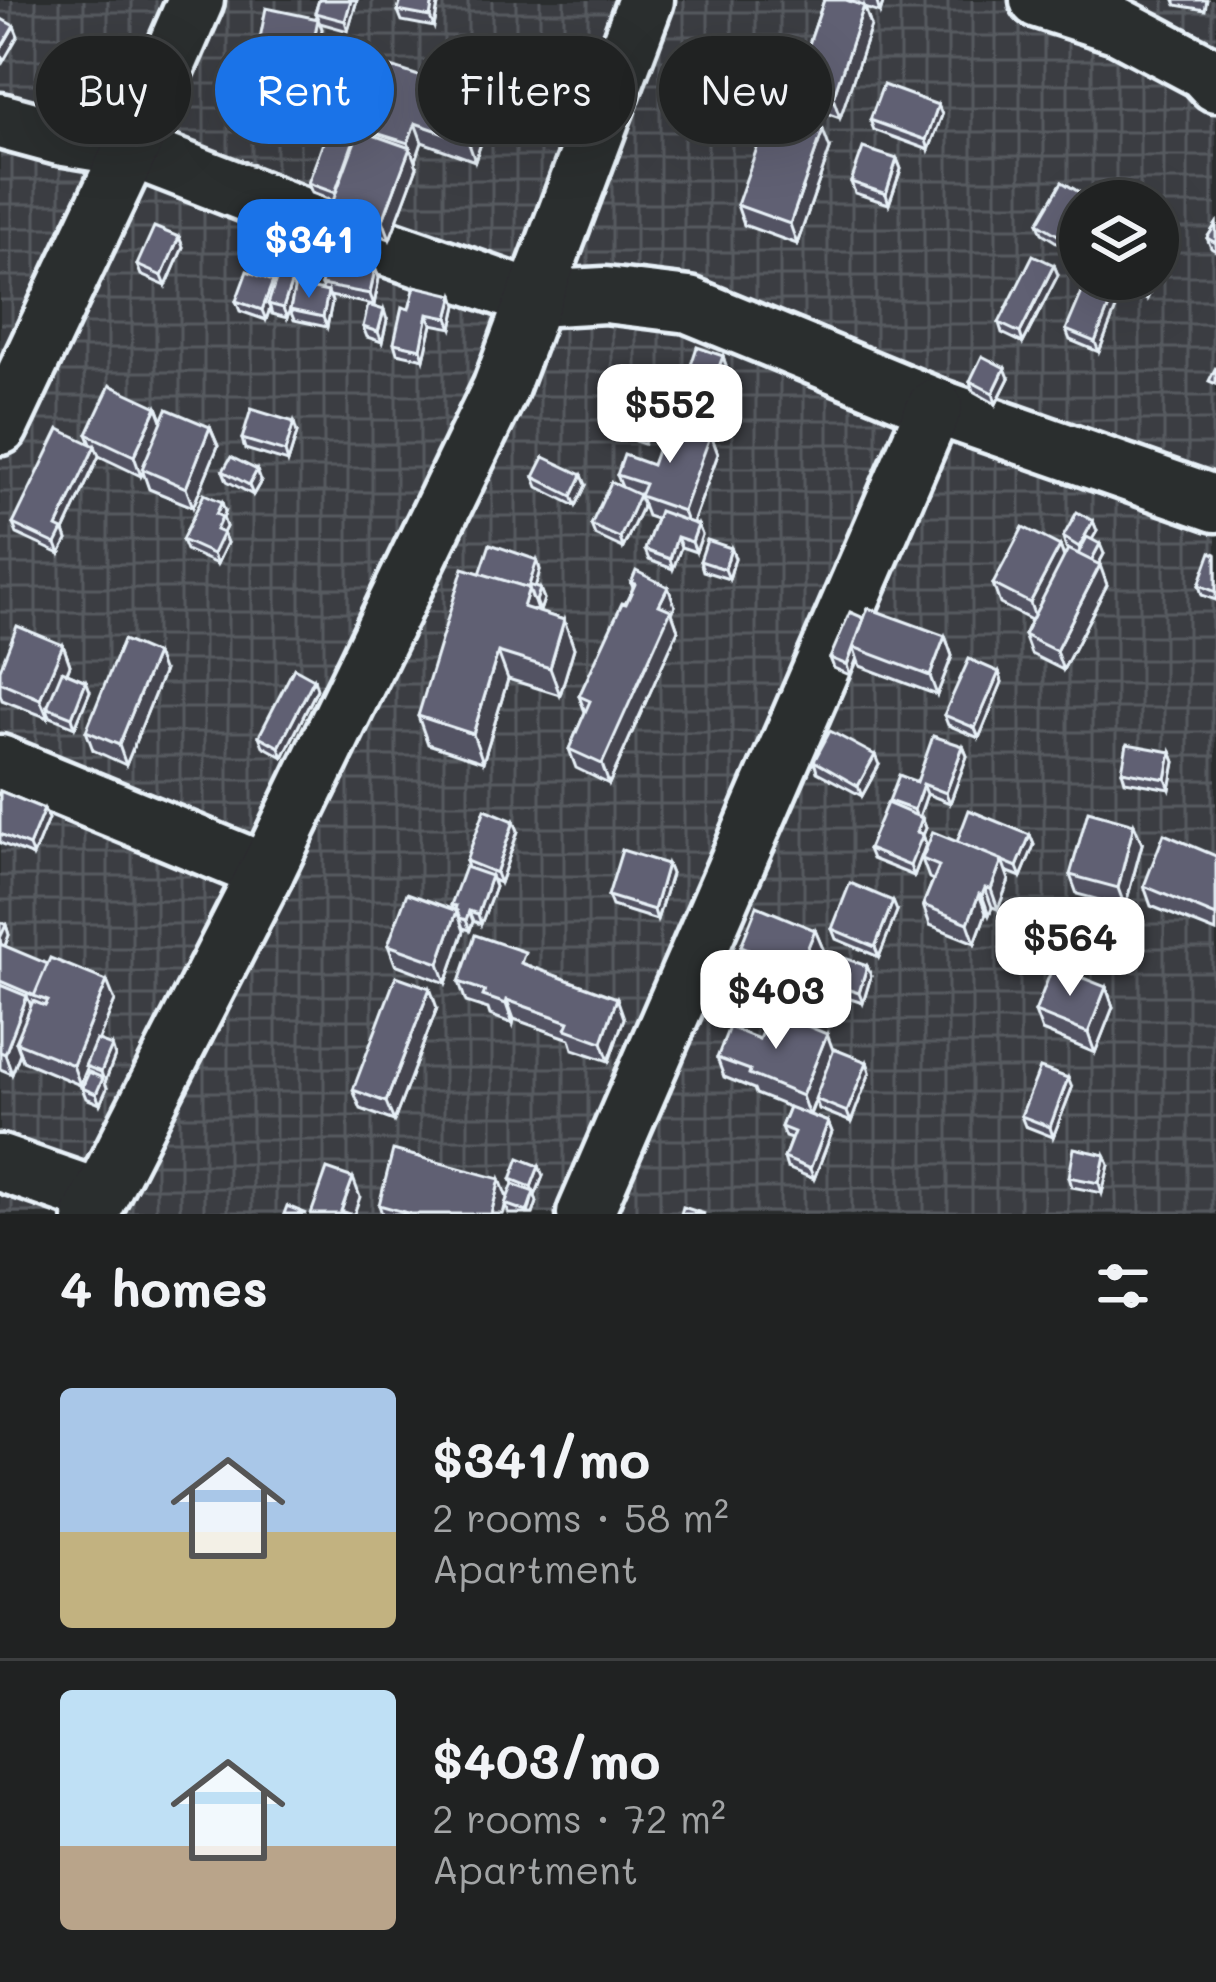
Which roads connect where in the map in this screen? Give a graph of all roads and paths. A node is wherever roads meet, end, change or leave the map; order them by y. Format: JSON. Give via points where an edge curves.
{"nodes":[{"id":1,"x":196,"y":0,"type":"edge"},
{"id":2,"x":1039,"y":0,"type":"edge"},
{"id":3,"x":632,"y":4,"type":"edge"},
{"id":4,"x":1216,"y":84,"type":"edge"},
{"id":5,"x":0,"y":121,"type":"edge"},
{"id":6,"x":131,"y":149,"type":"junction"},
{"id":7,"x":534,"y":299,"type":"junction"},
{"id":8,"x":935,"y":406,"type":"junction"},
{"id":9,"x":0,"y":427,"type":"edge"},
{"id":10,"x":1216,"y":504,"type":"edge"},
{"id":11,"x":0,"y":763,"type":"edge"},
{"id":12,"x":266,"y":872,"type":"junction"},
{"id":13,"x":0,"y":1163,"type":"edge"},
{"id":14,"x":95,"y":1205,"type":"edge"},
{"id":15,"x":585,"y":1214,"type":"edge"}],
"edges":[{"from":1,"to":6,"type":"street"},
{"from":2,"to":4,"type":"street","via":[[1119,26]]},
{"from":3,"to":7,"type":"street"},
{"from":5,"to":6,"type":"street"},
{"from":6,"to":7,"type":"street"},
{"from":6,"to":9,"type":"street"},
{"from":7,"to":8,"type":"street","via":[[689,304]]},
{"from":7,"to":12,"type":"street","via":[[500,389]]},
{"from":8,"to":10,"type":"street"},
{"from":8,"to":15,"type":"street"},
{"from":11,"to":12,"type":"street"},
{"from":12,"to":14,"type":"street"},
{"from":13,"to":14,"type":"street"}]}
